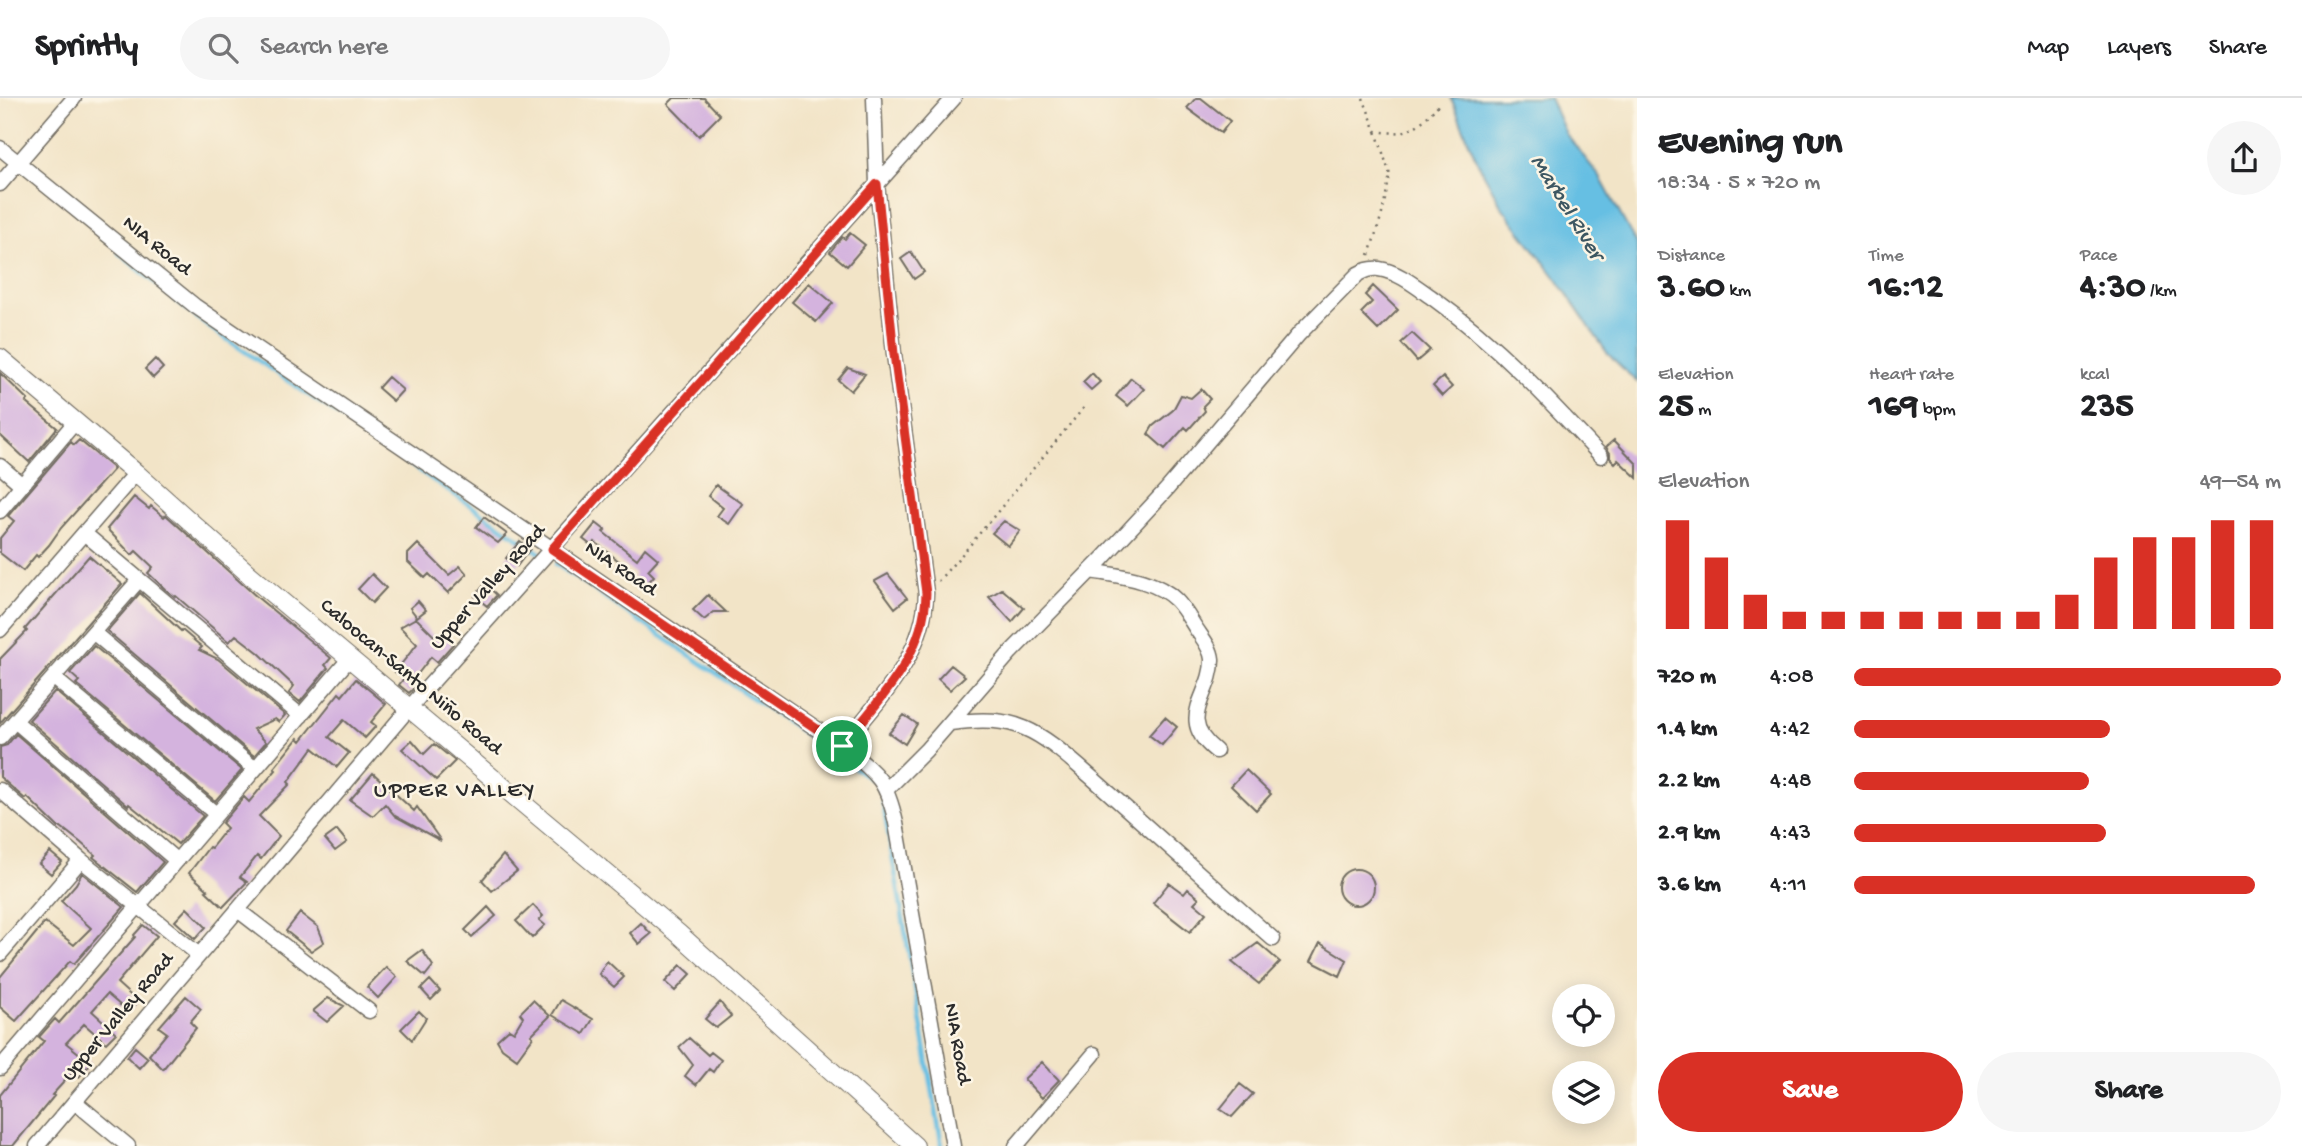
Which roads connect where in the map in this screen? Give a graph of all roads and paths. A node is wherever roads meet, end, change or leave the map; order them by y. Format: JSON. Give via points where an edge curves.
{"nodes":[{"id":1,"x":74,"y":98,"type":"edge"},
{"id":2,"x":874,"y":98,"type":"edge"},
{"id":3,"x":954,"y":98,"type":"edge"},
{"id":4,"x":1363,"y":98,"type":"edge"},
{"id":5,"x":1441,"y":102,"type":"dead end"},
{"id":6,"x":1376,"y":131,"type":"junction"},
{"id":7,"x":0,"y":148,"type":"edge"},
{"id":8,"x":18,"y":163,"type":"junction"},
{"id":9,"x":0,"y":184,"type":"edge"},
{"id":10,"x":877,"y":184,"type":"junction"},
{"id":11,"x":1363,"y":271,"type":"junction"},
{"id":12,"x":0,"y":358,"type":"edge"},
{"id":13,"x":1086,"y":405,"type":"dead end"},
{"id":14,"x":76,"y":421,"type":"junction"},
{"id":15,"x":1601,"y":456,"type":"dead end"},
{"id":16,"x":0,"y":466,"type":"edge"},
{"id":17,"x":136,"y":473,"type":"junction"},
{"id":18,"x":22,"y":485,"type":"junction"},
{"id":19,"x":0,"y":511,"type":"edge"},
{"id":20,"x":84,"y":533,"type":"junction"},
{"id":21,"x":552,"y":549,"type":"junction"},
{"id":22,"x":1090,"y":571,"type":"junction"},
{"id":23,"x":139,"y":580,"type":"junction"},
{"id":24,"x":926,"y":593,"type":"junction"},
{"id":25,"x":0,"y":630,"type":"edge"},
{"id":26,"x":94,"y":633,"type":"junction"},
{"id":27,"x":350,"y":658,"type":"junction"},
{"id":28,"x":54,"y":678,"type":"junction"},
{"id":29,"x":410,"y":707,"type":"junction"},
{"id":30,"x":300,"y":716,"type":"junction"},
{"id":31,"x":15,"y":721,"type":"junction"},
{"id":32,"x":950,"y":723,"type":"junction"},
{"id":33,"x":0,"y":738,"type":"edge"},
{"id":34,"x":842,"y":746,"type":"junction"},
{"id":35,"x":1216,"y":751,"type":"dead end"},
{"id":36,"x":255,"y":769,"type":"junction"},
{"id":37,"x":887,"y":789,"type":"junction"},
{"id":38,"x":0,"y":790,"type":"edge"},
{"id":39,"x":216,"y":814,"type":"junction"},
{"id":40,"x":81,"y":860,"type":"junction"},
{"id":41,"x":177,"y":861,"type":"junction"},
{"id":42,"x":139,"y":907,"type":"junction"},
{"id":43,"x":239,"y":911,"type":"junction"},
{"id":44,"x":1273,"y":939,"type":"dead end"},
{"id":45,"x":0,"y":954,"type":"edge"},
{"id":46,"x":199,"y":956,"type":"junction"},
{"id":47,"x":369,"y":1011,"type":"dead end"},
{"id":48,"x":1094,"y":1054,"type":"dead end"},
{"id":49,"x":0,"y":1068,"type":"edge"},
{"id":50,"x":75,"y":1102,"type":"junction"},
{"id":51,"x":37,"y":1146,"type":"edge"},
{"id":52,"x":128,"y":1146,"type":"edge"},
{"id":53,"x":915,"y":1146,"type":"edge"},
{"id":54,"x":953,"y":1146,"type":"edge"},
{"id":55,"x":1016,"y":1146,"type":"edge"}],
"edges":[{"from":1,"to":8,"type":"street"},
{"from":2,"to":10,"type":"street"},
{"from":3,"to":10,"type":"street","name":"Upper Valley Road"},
{"from":4,"to":6,"type":"path"},
{"from":5,"to":6,"type":"path","via":[[1414,129],[1393,134]]},
{"from":6,"to":11,"type":"path","via":[[1390,175]]},
{"from":7,"to":8,"type":"street","name":"NIA Road"},
{"from":8,"to":9,"type":"street"},
{"from":8,"to":21,"type":"street","name":"NIA Road","via":[[195,306]]},
{"from":10,"to":21,"type":"street","name":"Upper Valley Road"},
{"from":10,"to":24,"type":"street"},
{"from":11,"to":15,"type":"street","via":[[1377,268],[1401,277],[1486,338]]},
{"from":11,"to":22,"type":"street","via":[[1299,334],[1167,489]]},
{"from":12,"to":14,"type":"street","name":"Caloocan-Santo Niño Road"},
{"from":13,"to":24,"type":"path"},
{"from":14,"to":17,"type":"street","name":"Caloocan-Santo Niño Road"},
{"from":14,"to":18,"type":"street"},
{"from":16,"to":18,"type":"street"},
{"from":17,"to":20,"type":"street"},
{"from":17,"to":27,"type":"street","name":"Caloocan-Santo Niño Road"},
{"from":18,"to":19,"type":"street"},
{"from":20,"to":23,"type":"street"},
{"from":20,"to":25,"type":"street"},
{"from":21,"to":29,"type":"street","name":"Upper Valley Road"},
{"from":21,"to":34,"type":"street","name":"NIA Road"},
{"from":22,"to":32,"type":"street"},
{"from":22,"to":35,"type":"street","via":[[1133,579],[1176,600],[1212,658],[1197,723],[1200,736]]},
{"from":23,"to":26,"type":"street"},
{"from":23,"to":30,"type":"street"},
{"from":24,"to":34,"type":"street","via":[[924,621],[905,666]]},
{"from":26,"to":28,"type":"street"},
{"from":26,"to":36,"type":"street"},
{"from":27,"to":29,"type":"street","name":"Caloocan-Santo Niño Road"},
{"from":27,"to":30,"type":"street"},
{"from":28,"to":31,"type":"street"},
{"from":28,"to":39,"type":"street"},
{"from":29,"to":43,"type":"street","name":"Upper Valley Road"},
{"from":29,"to":53,"type":"street","name":"Caloocan-Santo Niño Road","via":[[679,934]]},
{"from":30,"to":36,"type":"street"},
{"from":31,"to":33,"type":"street"},
{"from":31,"to":41,"type":"street"},
{"from":32,"to":37,"type":"street"},
{"from":32,"to":44,"type":"street","via":[[992,719],[1031,730],[1081,768]]},
{"from":34,"to":37,"type":"street","name":"NIA Road"},
{"from":36,"to":39,"type":"street"},
{"from":37,"to":54,"type":"street","name":"NIA Road"},
{"from":38,"to":40,"type":"street"},
{"from":39,"to":41,"type":"street"},
{"from":40,"to":42,"type":"street"},
{"from":40,"to":45,"type":"street"},
{"from":41,"to":42,"type":"street"},
{"from":42,"to":46,"type":"street"},
{"from":42,"to":49,"type":"street"},
{"from":43,"to":46,"type":"street","name":"Upper Valley Road"},
{"from":43,"to":47,"type":"street"},
{"from":46,"to":50,"type":"street","name":"Upper Valley Road"},
{"from":48,"to":55,"type":"street"},
{"from":50,"to":51,"type":"street","name":"Upper Valley Road"},
{"from":50,"to":52,"type":"street"}]}
